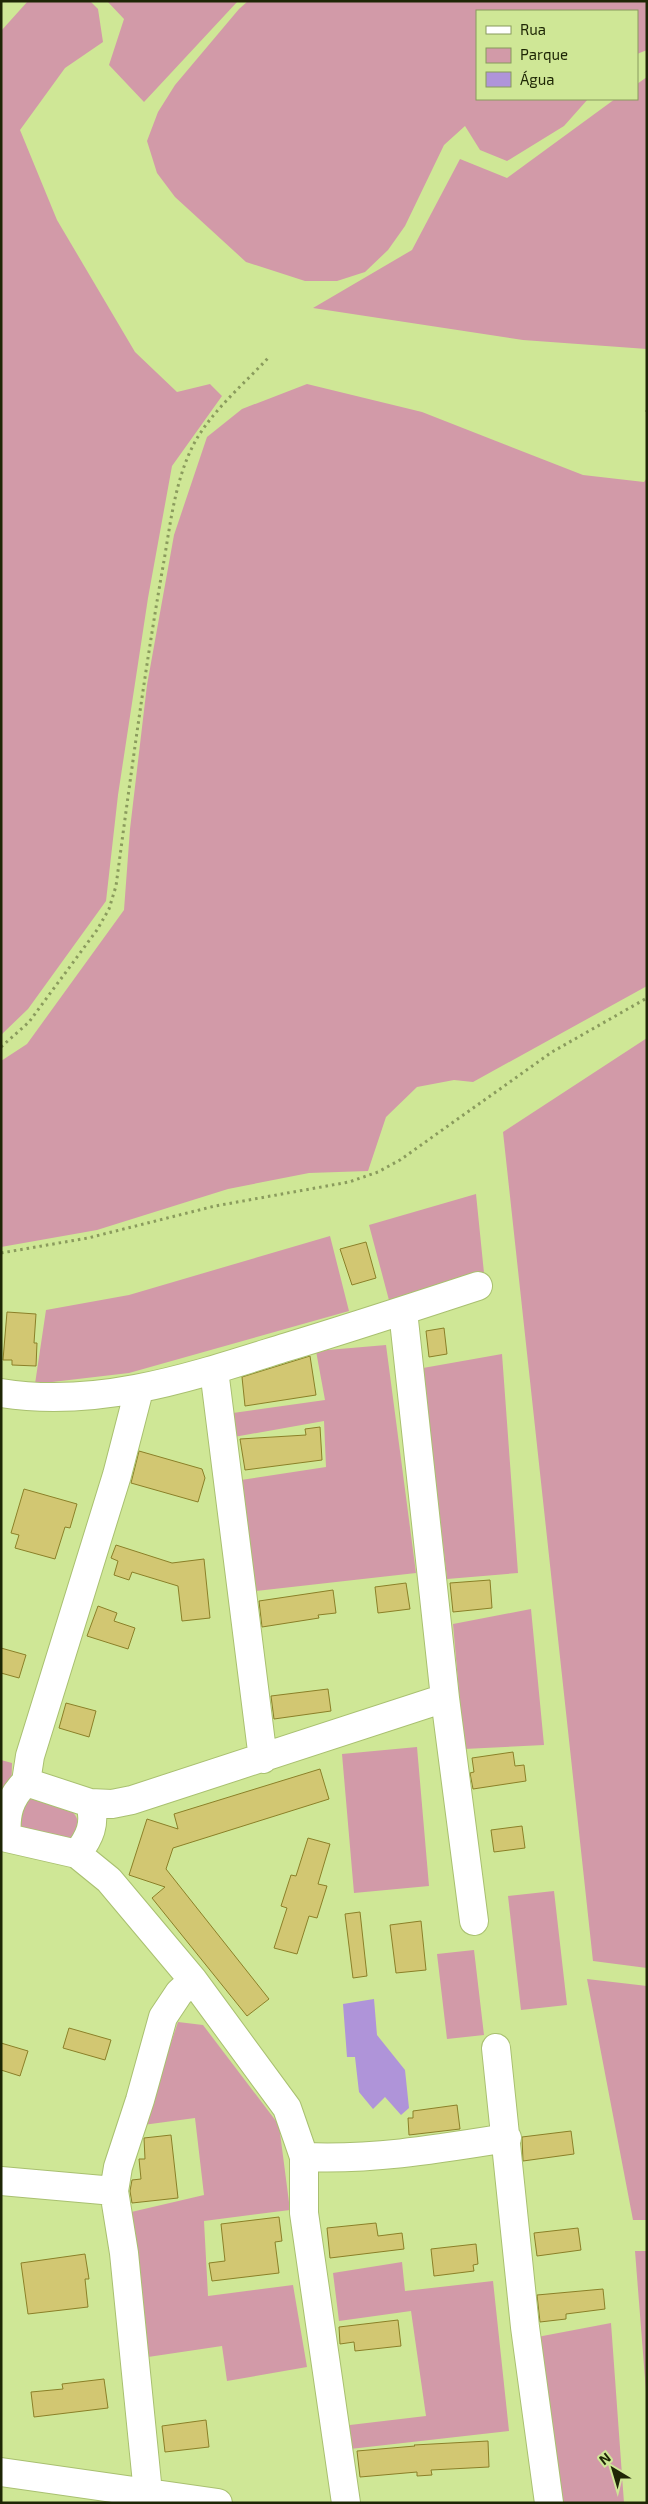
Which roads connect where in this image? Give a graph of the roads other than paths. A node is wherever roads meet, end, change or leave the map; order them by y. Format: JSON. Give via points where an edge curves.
{"nodes":[{"id":1,"x":478,"y":1286,"type":"dead end"},
{"id":2,"x":403,"y":1311,"type":"junction"},
{"id":3,"x":214,"y":1370,"type":"junction"},
{"id":4,"x":139,"y":1390,"type":"junction"},
{"id":5,"x":1,"y":1393,"type":"edge"},
{"id":6,"x":446,"y":1698,"type":"junction"},
{"id":7,"x":263,"y":1760,"type":"junction"},
{"id":8,"x":26,"y":1782,"type":"junction"},
{"id":9,"x":90,"y":1803,"type":"junction"},
{"id":10,"x":4,"y":1845,"type":"edge"},
{"id":11,"x":77,"y":1854,"type":"junction"},
{"id":12,"x":474,"y":1921,"type":"dead end"},
{"id":13,"x":193,"y":1980,"type":"junction"},
{"id":14,"x":496,"y":2048,"type":"dead end"},
{"id":15,"x":507,"y":2138,"type":"junction"},
{"id":16,"x":304,"y":2157,"type":"junction"},
{"id":17,"x":1,"y":2181,"type":"edge"},
{"id":18,"x":114,"y":2191,"type":"junction"},
{"id":19,"x":1,"y":2472,"type":"edge"},
{"id":20,"x":148,"y":2493,"type":"junction"},
{"id":21,"x":218,"y":2503,"type":"edge"},
{"id":22,"x":346,"y":2503,"type":"edge"},
{"id":23,"x":549,"y":2503,"type":"edge"}],
"edges":[{"from":1,"to":2,"type":"street"},
{"from":2,"to":3,"type":"street"},
{"from":2,"to":6,"type":"street"},
{"from":3,"to":4,"type":"street"},
{"from":3,"to":7,"type":"street"},
{"from":4,"to":5,"type":"street","via":[[65,1398]]},
{"from":4,"to":8,"type":"street","via":[[117,1475],[30,1756]]},
{"from":6,"to":7,"type":"street"},
{"from":6,"to":12,"type":"street"},
{"from":7,"to":9,"type":"street","via":[[132,1800],[112,1804]]},
{"from":8,"to":9,"type":"street"},
{"from":8,"to":10,"type":"street","via":[[11,1800]]},
{"from":9,"to":11,"type":"street","via":[[92,1827]]},
{"from":10,"to":11,"type":"street"},
{"from":11,"to":13,"type":"street","via":[[109,1880]]},
{"from":13,"to":16,"type":"street","via":[[287,2108]]},
{"from":13,"to":18,"type":"street","via":[[178,1993],[163,2017]]},
{"from":14,"to":15,"type":"street"},
{"from":15,"to":16,"type":"street","via":[[389,2156]]},
{"from":15,"to":23,"type":"street","via":[[526,2327]]},
{"from":16,"to":22,"type":"street","via":[[304,2213]]},
{"from":17,"to":18,"type":"street"},
{"from":18,"to":20,"type":"street","via":[[124,2253]]},
{"from":19,"to":20,"type":"street"},
{"from":20,"to":21,"type":"street"}]}
